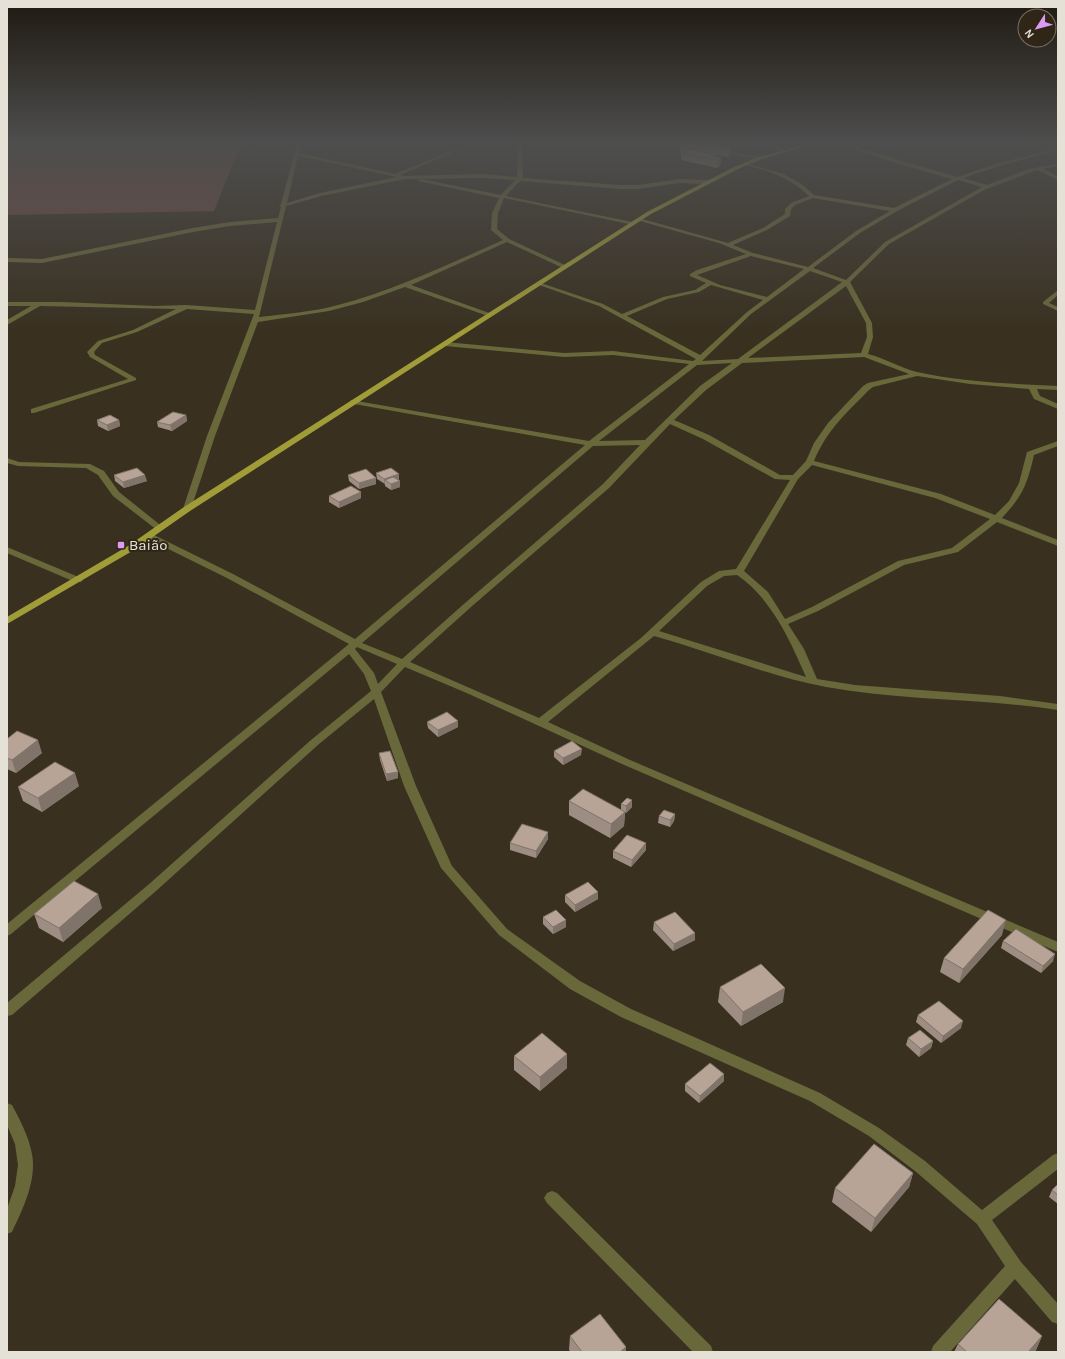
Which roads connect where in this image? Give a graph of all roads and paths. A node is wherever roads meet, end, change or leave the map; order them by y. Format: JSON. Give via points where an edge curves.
{"nodes":[{"id":1,"x":282,"y":206,"type":"edge"},
{"id":2,"x":496,"y":206,"type":"edge"},
{"id":3,"x":556,"y":206,"type":"edge"},
{"id":4,"x":664,"y":206,"type":"edge"},
{"id":5,"x":791,"y":206,"type":"edge"},
{"id":6,"x":874,"y":206,"type":"edge"},
{"id":7,"x":902,"y":206,"type":"edge"},
{"id":8,"x":953,"y":206,"type":"edge"},
{"id":9,"x":895,"y":210,"type":"junction"},
{"id":10,"x":279,"y":220,"type":"junction"},
{"id":11,"x":636,"y":222,"type":"junction"},
{"id":12,"x":507,"y":240,"type":"junction"},
{"id":13,"x":727,"y":245,"type":"junction"},
{"id":14,"x":751,"y":254,"type":"junction"},
{"id":15,"x":7,"y":260,"type":"edge"},
{"id":16,"x":565,"y":267,"type":"junction"},
{"id":17,"x":810,"y":269,"type":"junction"},
{"id":18,"x":847,"y":282,"type":"junction"},
{"id":19,"x":710,"y":283,"type":"junction"},
{"id":20,"x":539,"y":284,"type":"junction"},
{"id":21,"x":405,"y":285,"type":"junction"},
{"id":22,"x":1058,"y":292,"type":"edge"},
{"id":23,"x":767,"y":300,"type":"junction"},
{"id":24,"x":7,"y":304,"type":"edge"},
{"id":25,"x":38,"y":304,"type":"junction"},
{"id":26,"x":186,"y":307,"type":"junction"},
{"id":27,"x":1058,"y":309,"type":"edge"},
{"id":28,"x":258,"y":312,"type":"junction"},
{"id":29,"x":490,"y":315,"type":"junction"},
{"id":30,"x":622,"y":316,"type":"junction"},
{"id":31,"x":254,"y":320,"type":"junction"},
{"id":32,"x":7,"y":323,"type":"edge"},
{"id":33,"x":446,"y":344,"type":"junction"},
{"id":34,"x":864,"y":355,"type":"junction"},
{"id":35,"x":697,"y":361,"type":"junction"},
{"id":36,"x":738,"y":361,"type":"junction"},
{"id":37,"x":917,"y":374,"type":"junction"},
{"id":38,"x":1032,"y":387,"type":"junction"},
{"id":39,"x":1058,"y":388,"type":"edge"},
{"id":40,"x":354,"y":402,"type":"junction"},
{"id":41,"x":1058,"y":407,"type":"edge"},
{"id":42,"x":34,"y":411,"type":"dead end"},
{"id":43,"x":670,"y":421,"type":"junction"},
{"id":44,"x":647,"y":442,"type":"junction"},
{"id":45,"x":1058,"y":443,"type":"edge"},
{"id":46,"x":591,"y":444,"type":"junction"},
{"id":47,"x":7,"y":460,"type":"edge"},
{"id":48,"x":810,"y":462,"type":"junction"},
{"id":49,"x":795,"y":478,"type":"junction"},
{"id":50,"x":187,"y":509,"type":"junction"},
{"id":51,"x":996,"y":519,"type":"junction"},
{"id":52,"x":160,"y":528,"type":"junction"},
{"id":53,"x":149,"y":536,"type":"junction"},
{"id":54,"x":1058,"y":543,"type":"edge"},
{"id":55,"x":7,"y":550,"type":"edge"},
{"id":56,"x":739,"y":572,"type":"junction"},
{"id":57,"x":78,"y":580,"type":"junction"},
{"id":58,"x":7,"y":621,"type":"edge"},
{"id":59,"x":783,"y":623,"type":"junction"},
{"id":60,"x":652,"y":632,"type":"junction"},
{"id":61,"x":352,"y":645,"type":"junction"},
{"id":62,"x":404,"y":663,"type":"junction"},
{"id":63,"x":813,"y":681,"type":"junction"},
{"id":64,"x":376,"y":692,"type":"junction"},
{"id":65,"x":1058,"y":707,"type":"edge"},
{"id":66,"x":540,"y":723,"type":"junction"},
{"id":67,"x":7,"y":931,"type":"edge"},
{"id":68,"x":1058,"y":947,"type":"edge"},
{"id":69,"x":7,"y":1011,"type":"edge"},
{"id":70,"x":7,"y":1109,"type":"edge"},
{"id":71,"x":1058,"y":1160,"type":"edge"},
{"id":72,"x":552,"y":1198,"type":"dead end"},
{"id":73,"x":982,"y":1219,"type":"junction"},
{"id":74,"x":7,"y":1227,"type":"edge"},
{"id":75,"x":1015,"y":1267,"type":"junction"},
{"id":76,"x":1058,"y":1316,"type":"edge"},
{"id":77,"x":706,"y":1352,"type":"edge"},
{"id":78,"x":939,"y":1352,"type":"edge"}],
"edges":[{"from":1,"to":10,"type":"street"},
{"from":2,"to":12,"type":"street","via":[[493,215],[494,230]]},
{"from":3,"to":11,"type":"street"},
{"from":4,"to":11,"type":"main road"},
{"from":5,"to":13,"type":"street","via":[[788,215],[764,230]]},
{"from":6,"to":9,"type":"street"},
{"from":7,"to":9,"type":"street"},
{"from":8,"to":18,"type":"street","via":[[887,243]]},
{"from":9,"to":17,"type":"street","via":[[858,232]]},
{"from":10,"to":15,"type":"street","via":[[192,230],[48,260]]},
{"from":10,"to":28,"type":"street"},
{"from":11,"to":13,"type":"street"},
{"from":11,"to":16,"type":"main road"},
{"from":12,"to":16,"type":"street"},
{"from":12,"to":21,"type":"street"},
{"from":13,"to":14,"type":"street"},
{"from":14,"to":17,"type":"street"},
{"from":14,"to":19,"type":"street","via":[[692,275]]},
{"from":16,"to":20,"type":"main road"},
{"from":17,"to":18,"type":"street"},
{"from":17,"to":23,"type":"street"},
{"from":18,"to":34,"type":"street","via":[[869,323],[870,337]]},
{"from":18,"to":36,"type":"street"},
{"from":19,"to":23,"type":"street"},
{"from":19,"to":30,"type":"street","via":[[698,291],[665,298]]},
{"from":20,"to":29,"type":"main road"},
{"from":20,"to":30,"type":"street","via":[[586,299]]},
{"from":21,"to":29,"type":"street"},
{"from":21,"to":31,"type":"street","via":[[338,308]]},
{"from":22,"to":27,"type":"street","via":[[1045,303]]},
{"from":23,"to":35,"type":"street","via":[[749,313]]},
{"from":24,"to":25,"type":"street"},
{"from":25,"to":26,"type":"street"},
{"from":25,"to":32,"type":"street"},
{"from":26,"to":28,"type":"street"},
{"from":26,"to":42,"type":"street","via":[[135,331],[100,342],[92,348],[92,356],[134,379]]},
{"from":28,"to":31,"type":"street"},
{"from":29,"to":33,"type":"main road"},
{"from":30,"to":35,"type":"street"},
{"from":31,"to":50,"type":"street"},
{"from":33,"to":35,"type":"street","via":[[564,355],[613,353]]},
{"from":33,"to":40,"type":"main road"},
{"from":34,"to":36,"type":"street"},
{"from":34,"to":37,"type":"street"},
{"from":35,"to":36,"type":"street"},
{"from":35,"to":46,"type":"street"},
{"from":36,"to":43,"type":"street","via":[[703,388]]},
{"from":37,"to":38,"type":"street"},
{"from":37,"to":48,"type":"street","via":[[866,388],[831,425],[818,443]]},
{"from":38,"to":39,"type":"street"},
{"from":38,"to":41,"type":"street","via":[[1037,396]]},
{"from":40,"to":46,"type":"street"},
{"from":40,"to":50,"type":"main road"},
{"from":43,"to":44,"type":"street"},
{"from":43,"to":49,"type":"street","via":[[706,437],[778,477]]},
{"from":44,"to":46,"type":"street"},
{"from":44,"to":62,"type":"street","via":[[606,486]]},
{"from":45,"to":51,"type":"street","via":[[1030,454],[1023,483],[1012,502]]},
{"from":46,"to":61,"type":"street"},
{"from":47,"to":52,"type":"street","via":[[18,464],[87,466],[101,473],[116,494]]},
{"from":48,"to":49,"type":"street"},
{"from":48,"to":51,"type":"street","via":[[938,496]]},
{"from":49,"to":56,"type":"street"},
{"from":50,"to":52,"type":"main road"},
{"from":51,"to":54,"type":"street"},
{"from":51,"to":59,"type":"street","via":[[955,550],[901,564],[816,609]]},
{"from":52,"to":53,"type":"main road"},
{"from":53,"to":57,"type":"main road"},
{"from":53,"to":61,"type":"street","via":[[230,576]]},
{"from":55,"to":57,"type":"street"},
{"from":56,"to":59,"type":"street","via":[[765,594]]},
{"from":56,"to":60,"type":"street","via":[[722,573],[709,581]]},
{"from":57,"to":58,"type":"main road"},
{"from":59,"to":63,"type":"street","via":[[799,649]]},
{"from":60,"to":63,"type":"street"},
{"from":60,"to":66,"type":"street"},
{"from":61,"to":62,"type":"street"},
{"from":61,"to":64,"type":"street"},
{"from":61,"to":67,"type":"street"},
{"from":62,"to":64,"type":"street"},
{"from":62,"to":66,"type":"street"},
{"from":63,"to":65,"type":"street","via":[[878,690],[1019,700]]},
{"from":64,"to":69,"type":"street","via":[[309,747],[152,888]]},
{"from":64,"to":73,"type":"street","via":[[408,779],[447,868],[503,932],[574,985],[626,1013],[815,1098],[874,1132],[920,1166]]},
{"from":66,"to":68,"type":"street"},
{"from":70,"to":74,"type":"street","via":[[23,1145],[26,1167],[20,1196]]},
{"from":71,"to":73,"type":"street"},
{"from":72,"to":77,"type":"street"},
{"from":73,"to":75,"type":"street"},
{"from":75,"to":76,"type":"street"},
{"from":75,"to":78,"type":"street"}]}
